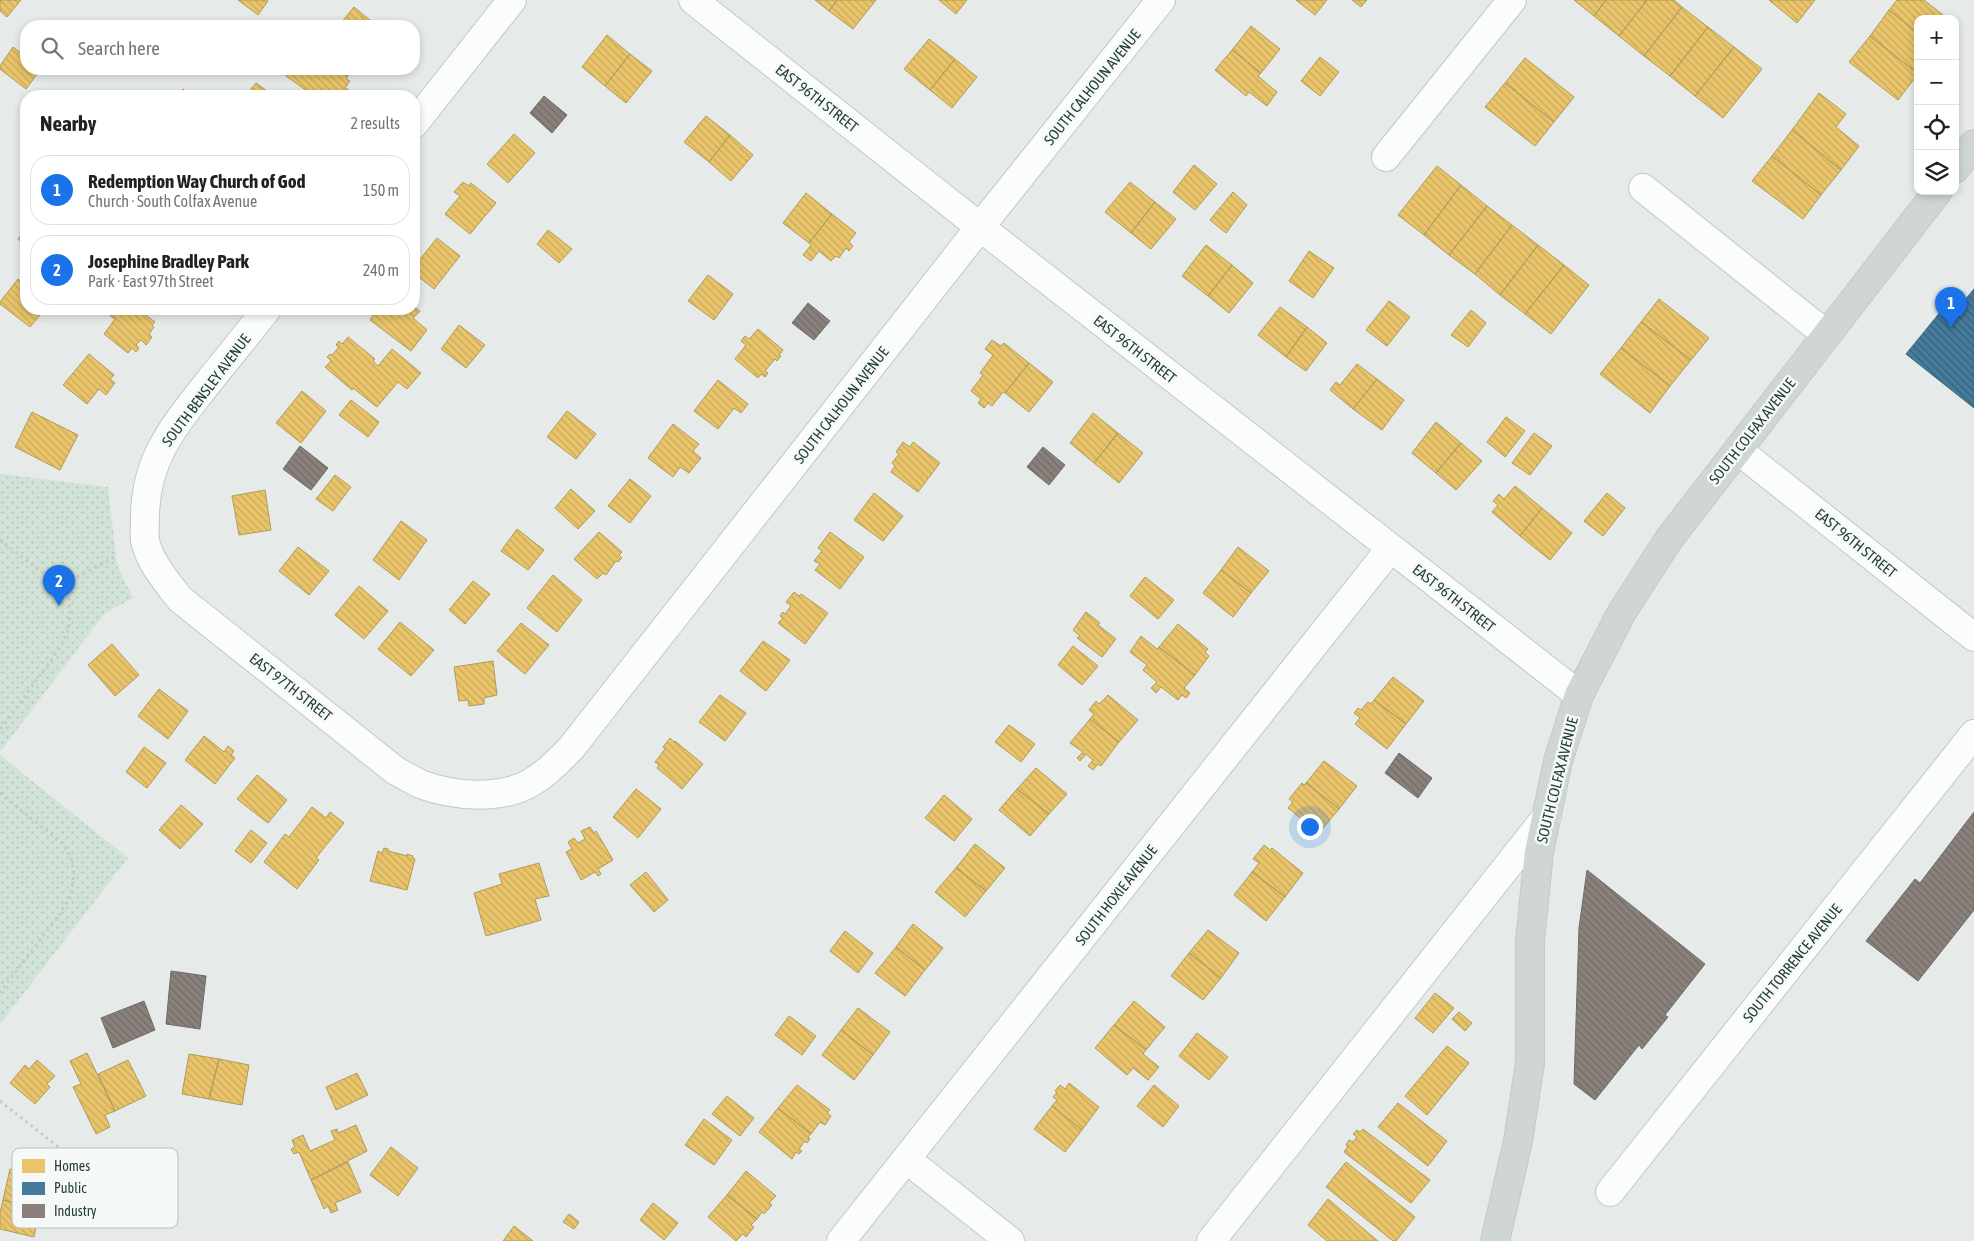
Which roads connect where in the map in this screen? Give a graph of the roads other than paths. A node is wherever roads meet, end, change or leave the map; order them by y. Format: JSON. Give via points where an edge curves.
{"nodes":[{"id":1,"x":512,"y":0,"type":"edge"},
{"id":2,"x":693,"y":0,"type":"edge"},
{"id":3,"x":1161,"y":0,"type":"edge"},
{"id":4,"x":1512,"y":0,"type":"edge"},
{"id":5,"x":420,"y":116,"type":"edge"},
{"id":6,"x":1974,"y":144,"type":"edge"},
{"id":7,"x":1386,"y":157,"type":"dead end"},
{"id":8,"x":1959,"y":163,"type":"edge"},
{"id":9,"x":1643,"y":188,"type":"dead end"},
{"id":10,"x":1935,"y":195,"type":"edge"},
{"id":11,"x":980,"y":227,"type":"junction"},
{"id":12,"x":262,"y":315,"type":"edge"},
{"id":13,"x":1827,"y":334,"type":"junction"},
{"id":14,"x":1738,"y":450,"type":"junction"},
{"id":15,"x":145,"y":503,"type":"joint"},
{"id":16,"x":1390,"y":549,"type":"junction"},
{"id":17,"x":1974,"y":637,"type":"edge"},
{"id":18,"x":1579,"y":695,"type":"junction"},
{"id":19,"x":1974,"y":734,"type":"edge"},
{"id":20,"x":505,"y":793,"type":"joint"},
{"id":21,"x":1547,"y":816,"type":"junction"},
{"id":22,"x":906,"y":1159,"type":"junction"},
{"id":23,"x":1610,"y":1192,"type":"dead end"},
{"id":24,"x":842,"y":1241,"type":"edge"},
{"id":25,"x":1010,"y":1241,"type":"edge"},
{"id":26,"x":1210,"y":1241,"type":"edge"},
{"id":27,"x":1495,"y":1241,"type":"edge"}],
"edges":[{"from":1,"to":5,"type":"street"},
{"from":2,"to":11,"type":"street","name":"EAST 96TH STREET"},
{"from":3,"to":11,"type":"street","name":"SOUTH CALHOUN AVENUE"},
{"from":4,"to":7,"type":"street"},
{"from":6,"to":8,"type":"main road"},
{"from":9,"to":13,"type":"street"},
{"from":10,"to":13,"type":"main road","name":"SOUTH COLFAX AVENUE"},
{"from":11,"to":16,"type":"street","name":"EAST 96TH STREET"},
{"from":11,"to":20,"type":"street","name":"SOUTH CALHOUN AVENUE","via":[[572,747],[531,783]]},
{"from":12,"to":15,"type":"street","name":"SOUTH BENSLEY AVENUE","via":[[171,432],[156,457]]},
{"from":13,"to":14,"type":"main road","name":"SOUTH COLFAX AVENUE"},
{"from":14,"to":17,"type":"street","name":"EAST 96TH STREET"},
{"from":14,"to":18,"type":"main road","name":"SOUTH COLFAX AVENUE","via":[[1669,539],[1622,612]]},
{"from":15,"to":20,"type":"street","name":"EAST 97TH STREET","via":[[145,540],[150,555],[180,599],[396,771],[419,783],[443,790]]},
{"from":16,"to":18,"type":"street","name":"EAST 96TH STREET"},
{"from":16,"to":22,"type":"street","name":"SOUTH HOXIE AVENUE"},
{"from":18,"to":21,"type":"main road","name":"SOUTH COLFAX AVENUE","via":[[1558,761]]},
{"from":19,"to":23,"type":"street","name":"SOUTH TORRENCE AVENUE"},
{"from":21,"to":26,"type":"street"},
{"from":21,"to":27,"type":"main road","name":"SOUTH COLFAX AVENUE","via":[[1539,852],[1530,941],[1530,1062],[1518,1141]]},
{"from":22,"to":24,"type":"street","name":"SOUTH HOXIE AVENUE"},
{"from":22,"to":25,"type":"street"}]}
